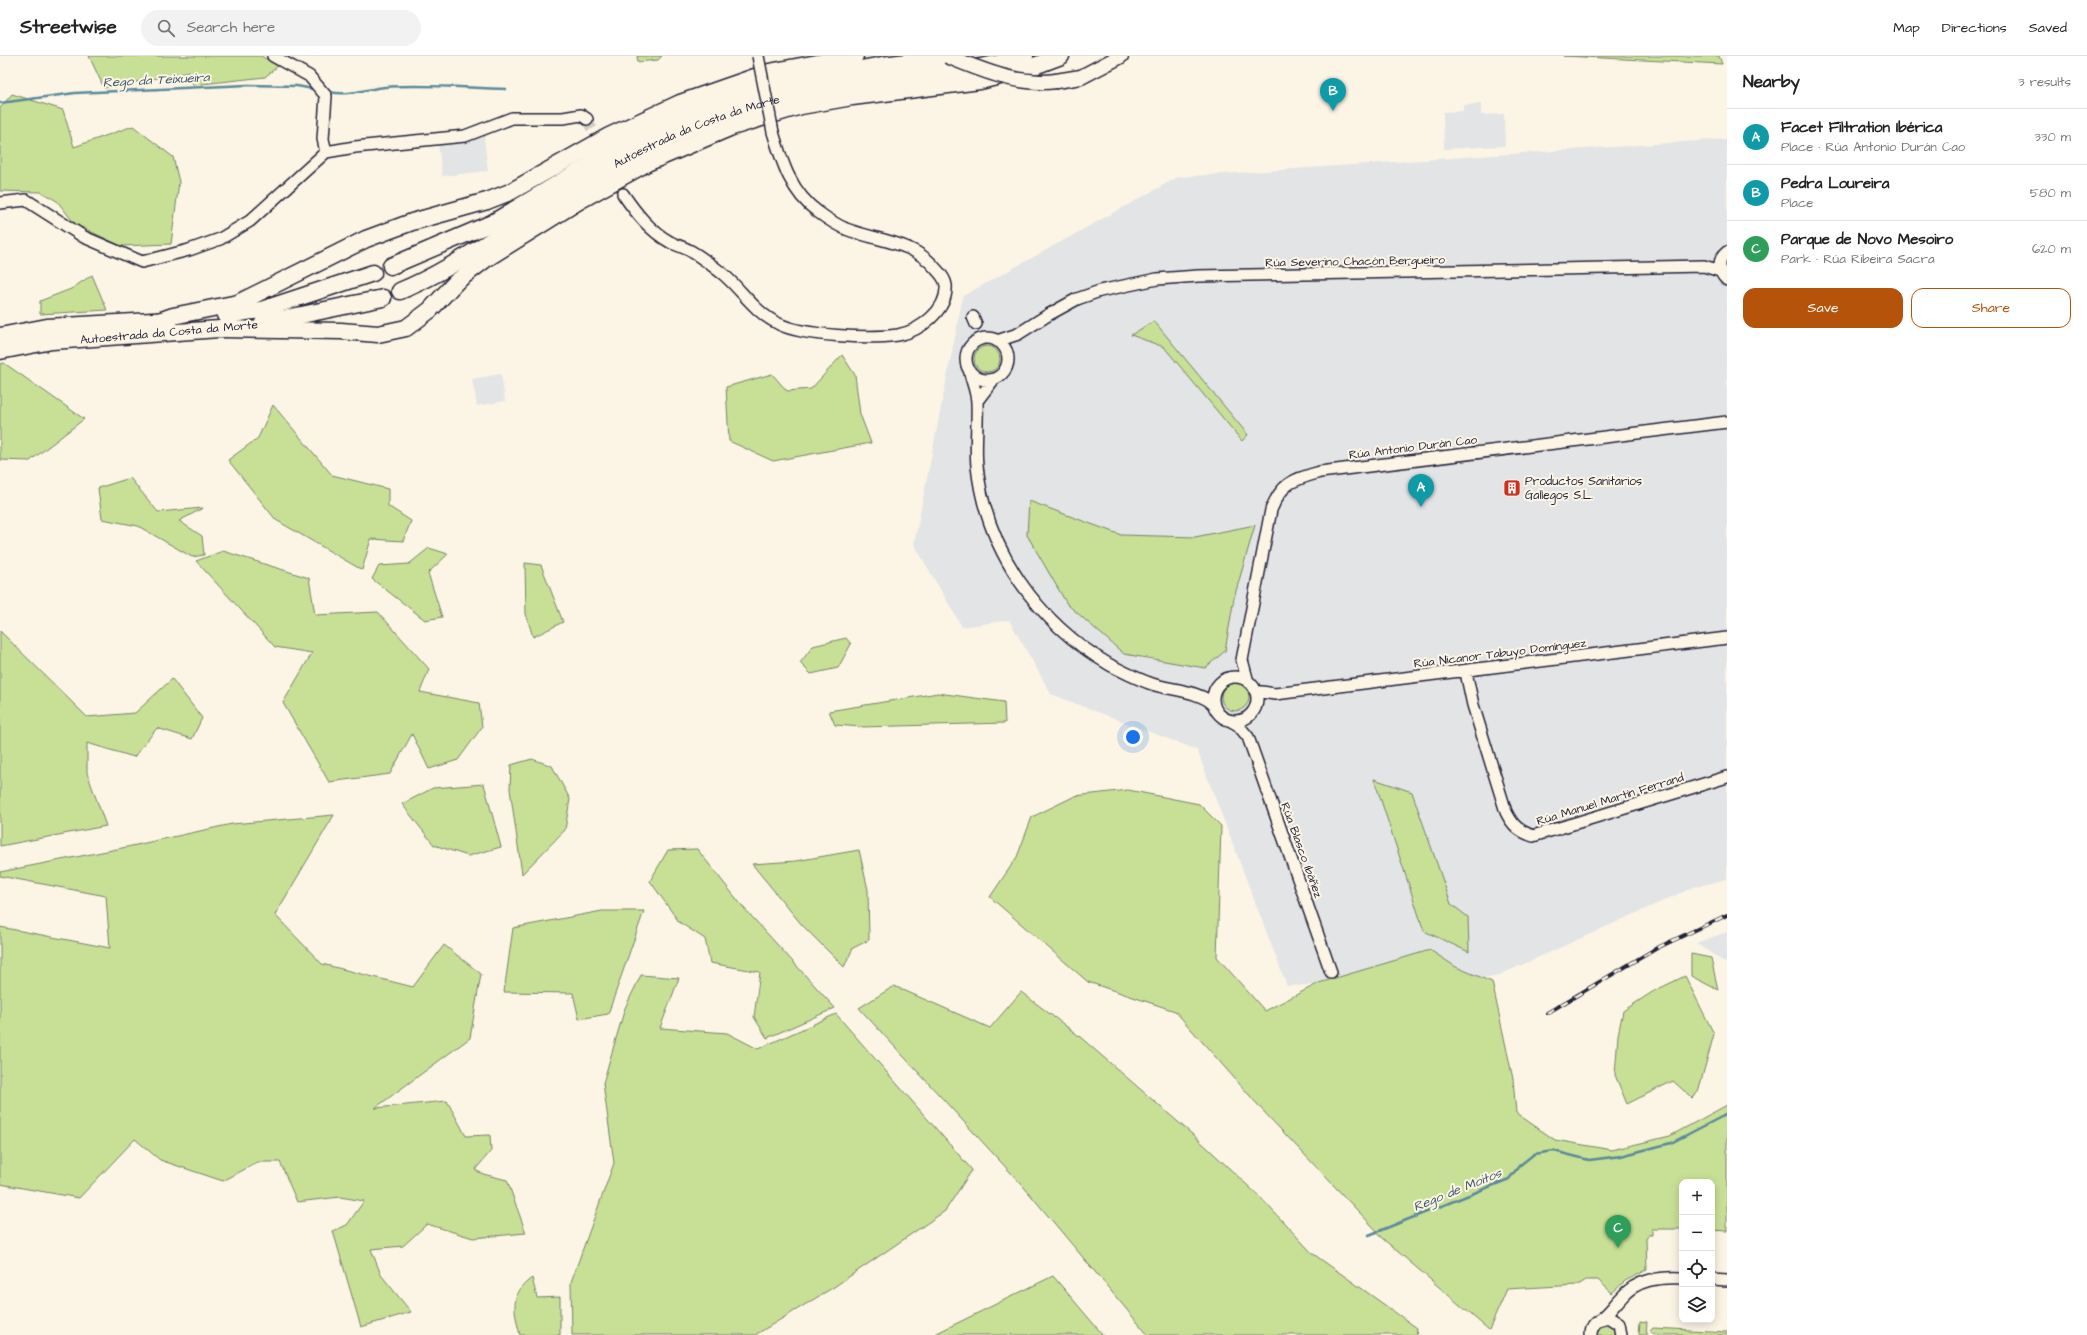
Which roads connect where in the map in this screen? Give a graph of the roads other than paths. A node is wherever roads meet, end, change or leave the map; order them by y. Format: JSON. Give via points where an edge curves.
{"nodes":[{"id":1,"x":273,"y":56,"type":"edge"},
{"id":2,"x":758,"y":56,"type":"edge"},
{"id":3,"x":855,"y":56,"type":"edge"},
{"id":4,"x":947,"y":56,"type":"edge"},
{"id":5,"x":957,"y":56,"type":"edge"},
{"id":6,"x":1025,"y":56,"type":"edge"},
{"id":7,"x":1061,"y":56,"type":"edge"},
{"id":8,"x":1121,"y":56,"type":"edge"},
{"id":9,"x":285,"y":59,"type":"edge"},
{"id":10,"x":588,"y":120,"type":"dead end"},
{"id":11,"x":326,"y":152,"type":"junction"},
{"id":12,"x":623,"y":194,"type":"dead end"},
{"id":13,"x":0,"y":203,"type":"edge"},
{"id":14,"x":1724,"y":255,"type":"edge"},
{"id":15,"x":391,"y":266,"type":"dead end"},
{"id":16,"x":1704,"y":266,"type":"junction"},
{"id":17,"x":1720,"y":271,"type":"junction"},
{"id":18,"x":373,"y":273,"type":"dead end"},
{"id":19,"x":1727,"y":280,"type":"edge"},
{"id":20,"x":400,"y":291,"type":"dead end"},
{"id":21,"x":383,"y":298,"type":"dead end"},
{"id":22,"x":159,"y":321,"type":"junction"},
{"id":23,"x":223,"y":329,"type":"junction"},
{"id":24,"x":1018,"y":334,"type":"junction"},
{"id":25,"x":0,"y":336,"type":"edge"},
{"id":26,"x":997,"y":341,"type":"junction"},
{"id":27,"x":1006,"y":349,"type":"junction"},
{"id":28,"x":0,"y":351,"type":"edge"},
{"id":29,"x":970,"y":373,"type":"junction"},
{"id":30,"x":994,"y":379,"type":"junction"},
{"id":31,"x":977,"y":401,"type":"junction"},
{"id":32,"x":1727,"y":422,"type":"edge"},
{"id":33,"x":1727,"y":638,"type":"edge"},
{"id":34,"x":1242,"y":660,"type":"junction"},
{"id":35,"x":1467,"y":677,"type":"dead end"},
{"id":36,"x":1229,"y":678,"type":"junction"},
{"id":37,"x":1248,"y":682,"type":"junction"},
{"id":38,"x":1216,"y":688,"type":"junction"},
{"id":39,"x":1255,"y":691,"type":"junction"},
{"id":40,"x":1275,"y":694,"type":"junction"},
{"id":41,"x":1198,"y":695,"type":"junction"},
{"id":42,"x":1214,"y":705,"type":"junction"},
{"id":43,"x":1255,"y":707,"type":"junction"},
{"id":44,"x":1229,"y":720,"type":"junction"},
{"id":45,"x":1248,"y":737,"type":"junction"},
{"id":46,"x":1727,"y":777,"type":"edge"},
{"id":47,"x":1332,"y":972,"type":"dead end"},
{"id":48,"x":1679,"y":1278,"type":"edge"},
{"id":49,"x":1715,"y":1279,"type":"edge"},
{"id":50,"x":1727,"y":1280,"type":"edge"},
{"id":51,"x":1615,"y":1306,"type":"junction"},
{"id":52,"x":1602,"y":1318,"type":"junction"},
{"id":53,"x":1620,"y":1330,"type":"edge"},
{"id":54,"x":1591,"y":1335,"type":"edge"}],
"edges":[{"from":1,"to":9,"type":"street"},
{"from":2,"to":12,"type":"street","bridge":true,"via":[[773,132],[783,166],[797,191],[817,212],[845,228],[910,248],[930,261],[946,284],[945,296],[940,307],[930,319],[898,335],[875,336],[804,332],[778,324],[757,309],[724,275],[694,253],[670,242],[650,226],[635,212]]},
{"from":3,"to":22,"type":"highway","via":[[770,72],[680,103],[610,136],[510,192],[366,239],[238,303]]},
{"from":4,"to":8,"type":"main road","bridge":true,"via":[[987,71],[1044,83],[1081,77]]},
{"from":5,"to":15,"type":"highway","name":"Autoestrada da Costa da Morte","via":[[882,65],[781,84],[699,111],[631,140],[492,223]]},
{"from":6,"to":20,"type":"highway","name":"Autoestrada da Costa da Morte","via":[[991,66],[806,91],[699,124],[640,151],[450,267]]},
{"from":7,"to":23,"type":"highway","via":[[1021,71],[980,81],[837,99],[801,106],[732,126],[647,163],[578,201],[486,259],[456,282],[430,310],[406,328],[378,334]]},
{"from":9,"to":11,"type":"street","via":[[309,76],[326,96],[323,138]]},
{"from":10,"to":11,"type":"street","via":[[581,115],[563,118],[512,118],[466,136]]},
{"from":11,"to":13,"type":"street","via":[[250,221],[212,242],[142,262],[84,237],[26,200]]},
{"from":14,"to":16,"type":"street","name":"Rúa Severino Chacón Bergueiro"},
{"from":14,"to":17,"type":"street"},
{"from":16,"to":17,"type":"street","name":"Rúa Severino Chacón Bergueiro"},
{"from":16,"to":24,"type":"street","name":"Rúa Severino Chacón Bergueiro","via":[[1198,276],[1157,279],[1126,284],[1077,299]]},
{"from":17,"to":19,"type":"street"},
{"from":18,"to":22,"type":"highway","name":"Autoestrada da Costa da Morte","via":[[261,310]]},
{"from":21,"to":23,"type":"highway","name":"Autoestrada da Costa da Morte"},
{"from":22,"to":25,"type":"highway","name":"Autoestrada da Costa da Morte","via":[[47,326]]},
{"from":23,"to":28,"type":"highway","name":"Autoestrada da Costa da Morte","via":[[52,342]]},
{"from":24,"to":26,"type":"street","name":"Rúa Severino Chacón Bergueiro"},
{"from":24,"to":27,"type":"street","name":"Rúa Severino Chacón Bergueiro"},
{"from":26,"to":27,"type":"street"},
{"from":26,"to":29,"type":"street","via":[[982,338],[969,347],[965,357]]},
{"from":27,"to":30,"type":"street","via":[[1008,364],[1000,376]]},
{"from":29,"to":30,"type":"street","via":[[981,380]]},
{"from":29,"to":31,"type":"street"},
{"from":30,"to":31,"type":"street"},
{"from":31,"to":41,"type":"street","via":[[975,443],[981,492],[996,539],[1024,590],[1060,629],[1086,650],[1152,684]]},
{"from":32,"to":34,"type":"street","name":"Rúa Antonio Durán Cao","via":[[1320,472],[1297,479],[1281,490],[1271,510]]},
{"from":33,"to":40,"type":"street","name":"Rúa Nicanor Tabuyo Domínguez"},
{"from":34,"to":36,"type":"street","name":"Rúa Antonio Durán Cao"},
{"from":34,"to":37,"type":"street","name":"Rúa Antonio Durán Cao"},
{"from":35,"to":46,"type":"street","name":"Rúa Manuel Martín Ferrand","via":[[1473,705],[1506,812],[1513,826],[1521,832],[1534,836]]},
{"from":36,"to":37,"type":"street","via":[[1238,677]]},
{"from":36,"to":38,"type":"street"},
{"from":37,"to":39,"type":"street"},
{"from":38,"to":41,"type":"street"},
{"from":38,"to":42,"type":"street"},
{"from":39,"to":40,"type":"street","name":"Rúa Nicanor Tabuyo Domínguez"},
{"from":39,"to":43,"type":"street"},
{"from":40,"to":43,"type":"street","name":"Rúa Nicanor Tabuyo Domínguez"},
{"from":41,"to":42,"type":"street"},
{"from":42,"to":44,"type":"street","via":[[1220,714]]},
{"from":43,"to":44,"type":"street","via":[[1243,719]]},
{"from":43,"to":45,"type":"street","name":"Rúa Blasco Ibáñez","via":[[1249,722]]},
{"from":44,"to":45,"type":"street","name":"Rúa Blasco Ibáñez","via":[[1238,725]]},
{"from":45,"to":47,"type":"street","name":"Rúa Blasco Ibáñez"},
{"from":48,"to":51,"type":"street","via":[[1662,1277],[1649,1280],[1625,1294]]},
{"from":49,"to":50,"type":"street"},
{"from":51,"to":52,"type":"street"},
{"from":51,"to":53,"type":"street"},
{"from":52,"to":53,"type":"street","via":[[1608,1317]]},
{"from":52,"to":54,"type":"street","via":[[1592,1326]]}]}
